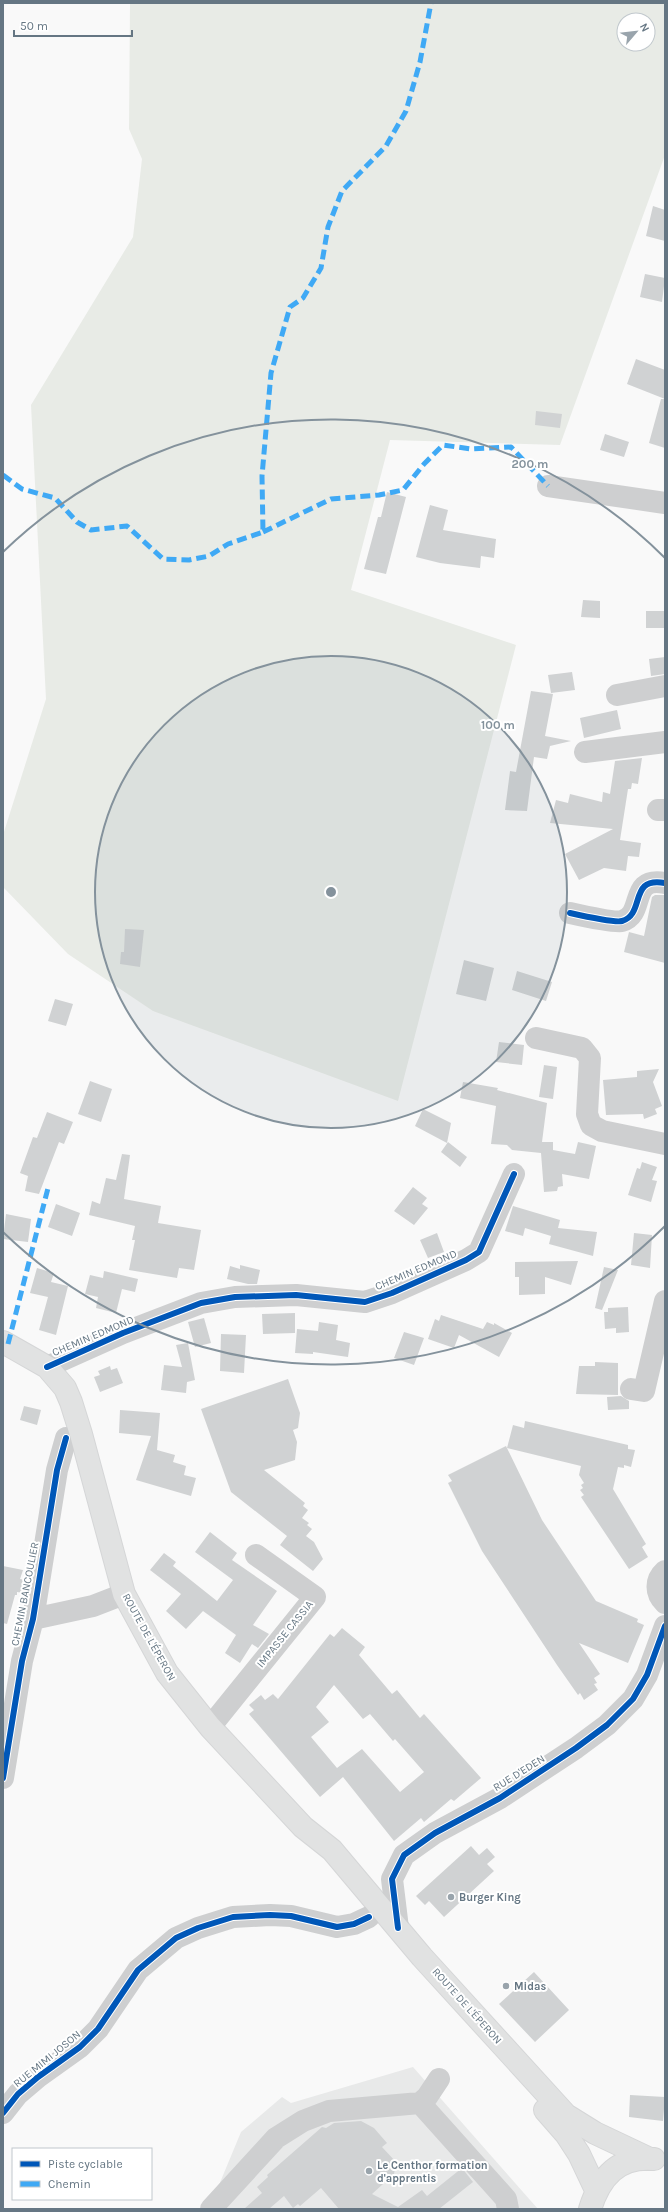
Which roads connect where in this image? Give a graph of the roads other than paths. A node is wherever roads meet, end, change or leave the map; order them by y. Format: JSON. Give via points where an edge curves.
{"nodes":[{"id":1,"x":548,"y":486,"type":"dead end"},
{"id":2,"x":665,"y":503,"type":"edge"},
{"id":3,"x":665,"y":686,"type":"edge"},
{"id":4,"x":617,"y":695,"type":"dead end"},
{"id":5,"x":665,"y":742,"type":"edge"},
{"id":6,"x":585,"y":752,"type":"dead end"},
{"id":7,"x":665,"y":883,"type":"edge"},
{"id":8,"x":570,"y":913,"type":"dead end"},
{"id":9,"x":536,"y":1038,"type":"dead end"},
{"id":10,"x":665,"y":1144,"type":"edge"},
{"id":11,"x":514,"y":1174,"type":"dead end"},
{"id":12,"x":665,"y":1301,"type":"edge"},
{"id":13,"x":3,"y":1342,"type":"edge"},
{"id":14,"x":47,"y":1367,"type":"junction"},
{"id":15,"x":631,"y":1389,"type":"dead end"},
{"id":16,"x":66,"y":1438,"type":"dead end"},
{"id":17,"x":256,"y":1555,"type":"dead end"},
{"id":18,"x":665,"y":1571,"type":"edge"},
{"id":19,"x":124,"y":1594,"type":"junction"},
{"id":20,"x":665,"y":1603,"type":"edge"},
{"id":21,"x":33,"y":1619,"type":"junction"},
{"id":22,"x":665,"y":1626,"type":"edge"},
{"id":23,"x":210,"y":1727,"type":"junction"},
{"id":24,"x":3,"y":1778,"type":"edge"},
{"id":25,"x":303,"y":1827,"type":"junction"},
{"id":26,"x":369,"y":1917,"type":"junction"},
{"id":27,"x":398,"y":1928,"type":"junction"},
{"id":28,"x":422,"y":1957,"type":"junction"},
{"id":29,"x":439,"y":2080,"type":"dead end"},
{"id":30,"x":420,"y":2103,"type":"junction"},
{"id":31,"x":3,"y":2113,"type":"edge"},
{"id":32,"x":659,"y":2159,"type":"edge"},
{"id":33,"x":593,"y":2200,"type":"edge"},
{"id":34,"x":211,"y":2209,"type":"edge"},
{"id":35,"x":508,"y":2209,"type":"edge"}],
"edges":[{"from":1,"to":2,"type":"street"},
{"from":3,"to":4,"type":"street"},
{"from":5,"to":6,"type":"street"},
{"from":7,"to":8,"type":"street","via":[[654,881],[639,891],[631,916],[621,921]]},
{"from":9,"to":10,"type":"street","via":[[582,1048],[590,1058],[587,1114],[591,1125],[602,1132]]},
{"from":11,"to":14,"type":"street","name":"CHEMIN EDMOND","via":[[479,1252],[392,1293],[365,1302],[296,1295],[235,1297],[201,1303],[123,1333]]},
{"from":12,"to":15,"type":"street","via":[[644,1391]]},
{"from":13,"to":14,"type":"main road","name":"ROUTE DE L'ÉPERON"},
{"from":14,"to":19,"type":"main road","name":"ROUTE DE L'ÉPERON","via":[[58,1377],[72,1402]]},
{"from":16,"to":21,"type":"street","name":"CHEMIN BANCOULIER","via":[[57,1470]]},
{"from":17,"to":23,"type":"street","name":"IMPASSE CASSIA","via":[[315,1597]]},
{"from":18,"to":20,"type":"street","via":[[660,1576],[657,1588]]},
{"from":19,"to":21,"type":"street","via":[[93,1606]]},
{"from":19,"to":23,"type":"main road","name":"ROUTE DE L'ÉPERON","via":[[167,1673]]},
{"from":21,"to":24,"type":"street","name":"CHEMIN BANCOULIER","via":[[22,1661]]},
{"from":22,"to":27,"type":"street","name":"RUE D'EDEN","via":[[647,1675],[633,1699],[607,1725],[500,1798],[435,1833],[404,1855],[392,1879]]},
{"from":23,"to":25,"type":"main road","name":"ROUTE DE L'ÉPERON"},
{"from":25,"to":26,"type":"main road","name":"ROUTE DE L'ÉPERON","via":[[324,1860]]},
{"from":25,"to":27,"type":"main road","name":"ROUTE DE L'ÉPERON","via":[[332,1850]]},
{"from":26,"to":28,"type":"main road","via":[[378,1917],[408,1950]]},
{"from":26,"to":31,"type":"street","name":"RUE MIMI JOSON","via":[[354,1924],[338,1927],[291,1916],[233,1917],[176,1938],[138,1970],[98,2029],[80,2047],[18,2094]]},
{"from":26,"to":33,"type":"main road","name":"ROUTE DE L'ÉPERON","via":[[566,2134],[579,2154]]},
{"from":27,"to":28,"type":"main road","name":"ROUTE DE L'ÉPERON"},
{"from":28,"to":32,"type":"main road","name":"ROUTE DE L'ÉPERON","via":[[566,2115],[595,2133]]},
{"from":29,"to":30,"type":"street"},
{"from":30,"to":34,"type":"street","via":[[329,2111],[303,2121],[276,2138]]},
{"from":30,"to":35,"type":"street","via":[[506,2199]]},
{"from":32,"to":33,"type":"main road","via":[[634,2160],[618,2166],[605,2177]]}]}
